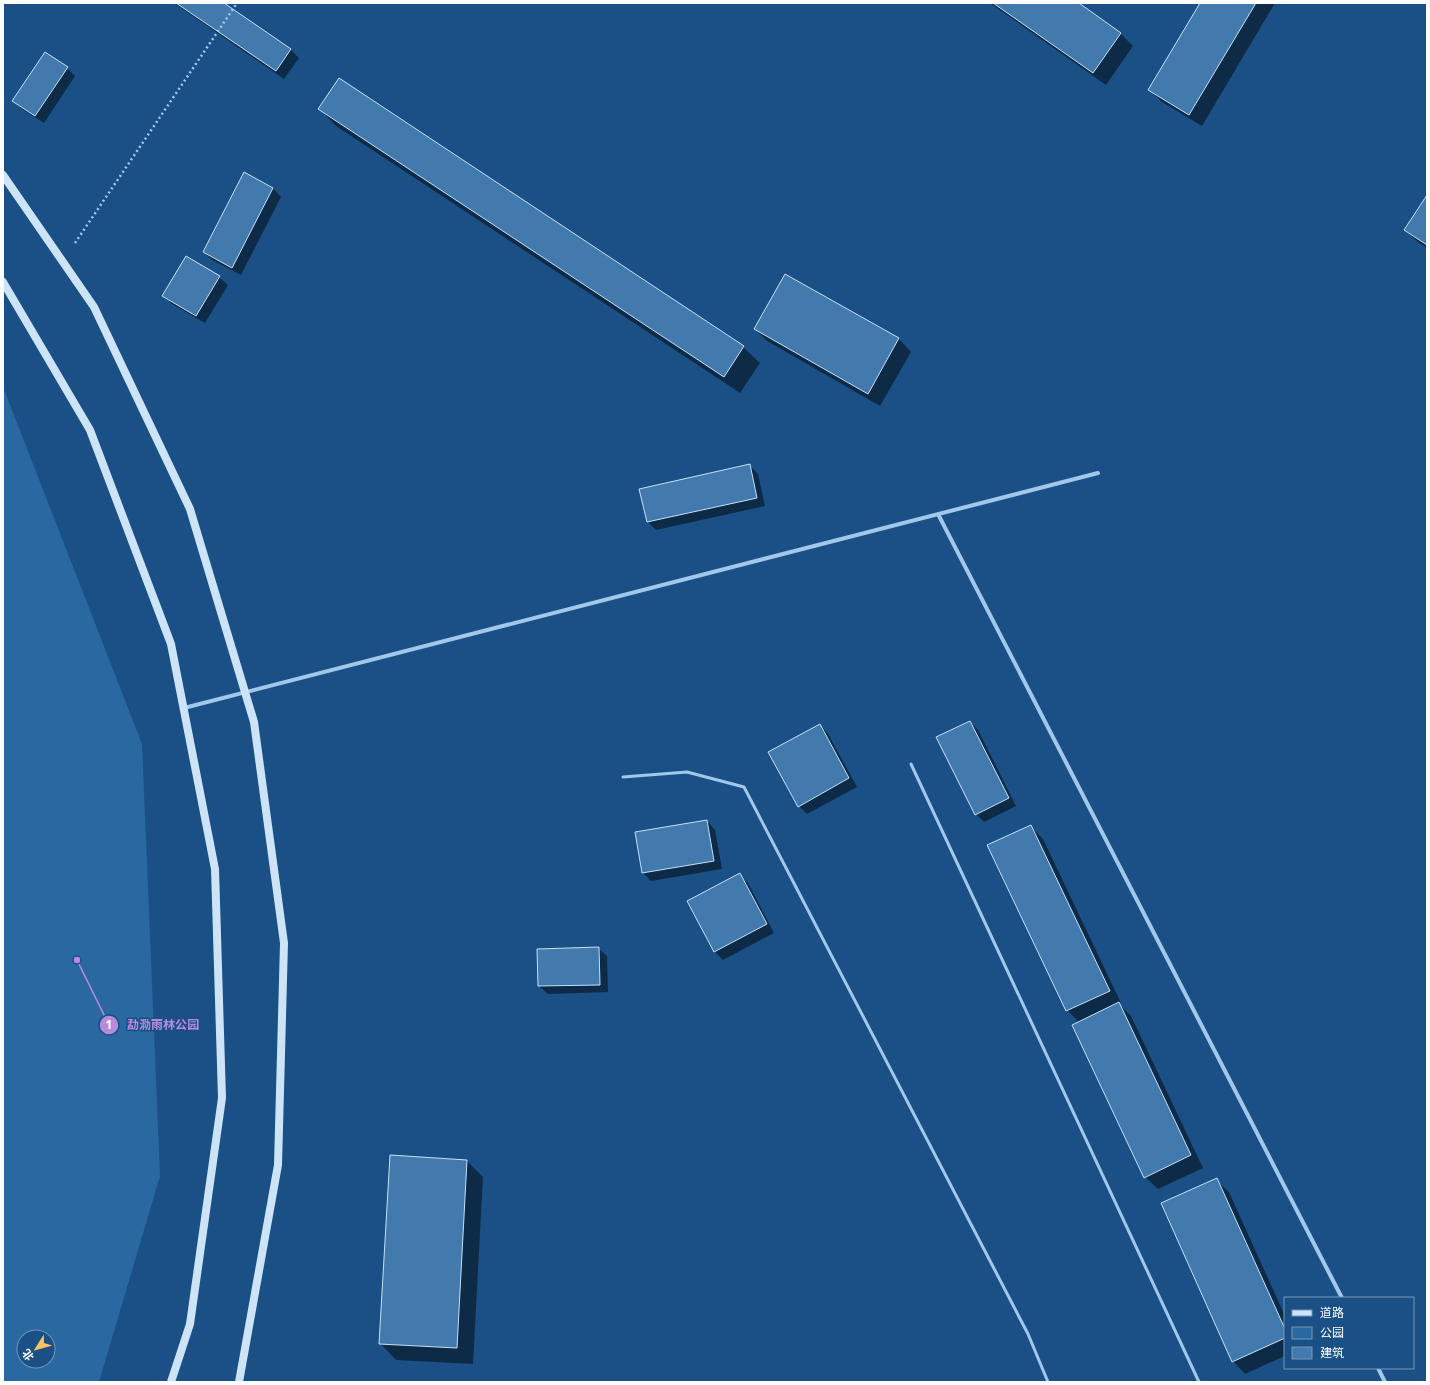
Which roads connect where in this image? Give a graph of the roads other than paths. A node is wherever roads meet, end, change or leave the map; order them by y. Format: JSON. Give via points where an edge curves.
{"nodes":[{"id":1,"x":3,"y":175,"type":"edge"},
{"id":2,"x":3,"y":282,"type":"edge"},
{"id":3,"x":1098,"y":472,"type":"dead end"},
{"id":4,"x":938,"y":514,"type":"junction"},
{"id":5,"x":245,"y":692,"type":"junction"},
{"id":6,"x":184,"y":708,"type":"junction"},
{"id":7,"x":911,"y":764,"type":"dead end"},
{"id":8,"x":623,"y":777,"type":"dead end"},
{"id":9,"x":1341,"y":1297,"type":"edge"},
{"id":10,"x":1378,"y":1369,"type":"edge"},
{"id":11,"x":172,"y":1382,"type":"edge"},
{"id":12,"x":239,"y":1382,"type":"edge"},
{"id":13,"x":1048,"y":1382,"type":"edge"},
{"id":14,"x":1199,"y":1382,"type":"edge"},
{"id":15,"x":1385,"y":1382,"type":"edge"}],
"edges":[{"from":1,"to":5,"type":"main road","via":[[94,307],[190,509]]},
{"from":2,"to":6,"type":"main road","via":[[90,430],[171,644]]},
{"from":3,"to":4,"type":"street"},
{"from":4,"to":5,"type":"street"},
{"from":4,"to":9,"type":"street"},
{"from":5,"to":6,"type":"street"},
{"from":5,"to":12,"type":"main road","via":[[254,722],[284,943],[278,1165]]},
{"from":6,"to":11,"type":"main road","via":[[215,869],[222,1098],[190,1324]]},
{"from":7,"to":14,"type":"lane"},
{"from":8,"to":13,"type":"lane","via":[[686,772],[744,787],[1028,1334]]},
{"from":10,"to":15,"type":"street"}]}
